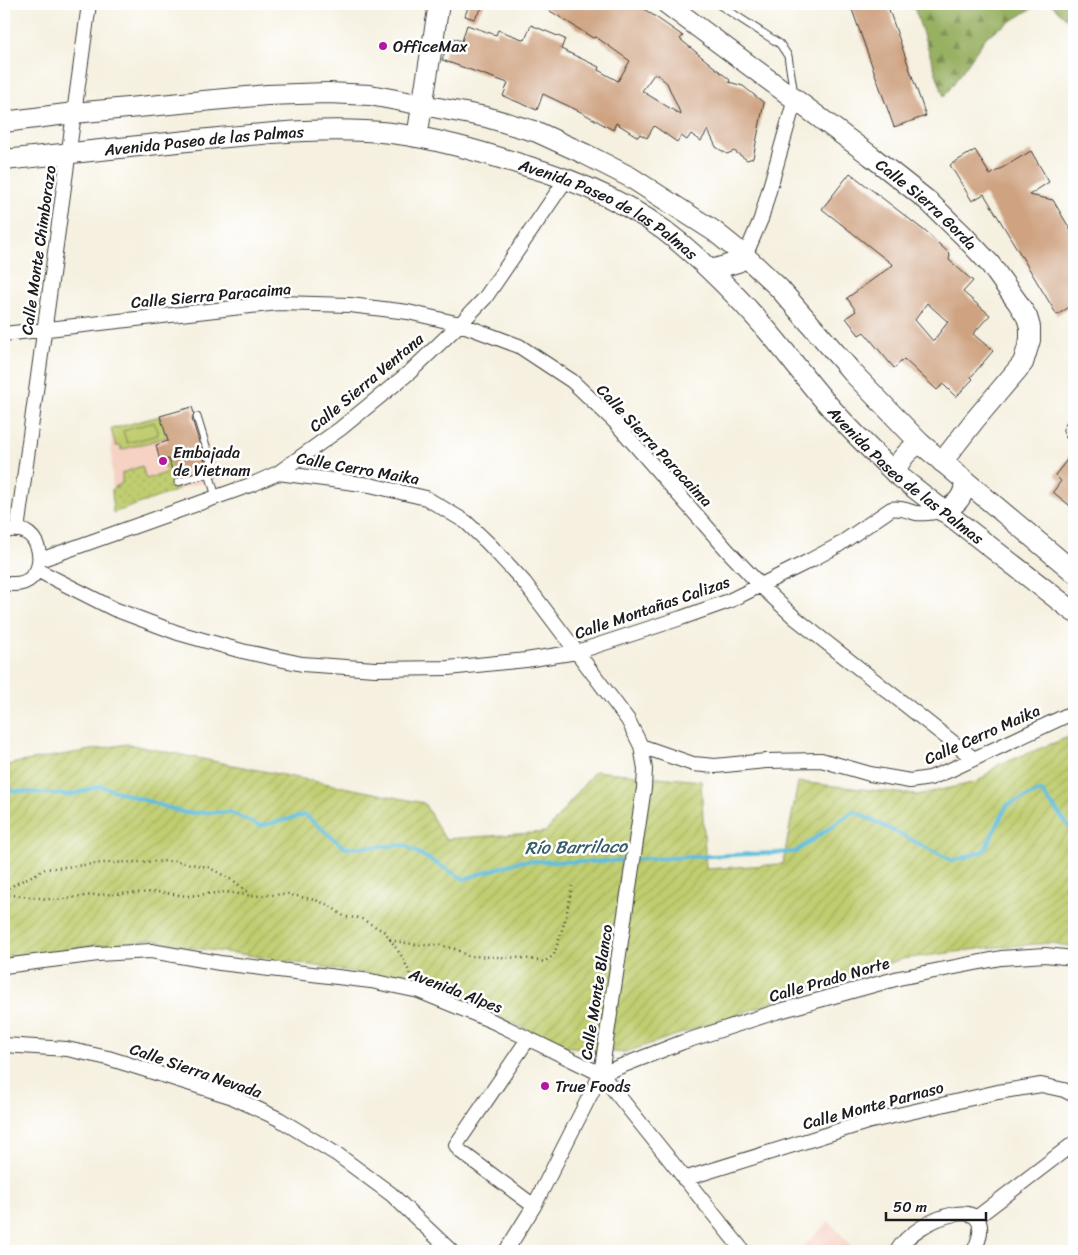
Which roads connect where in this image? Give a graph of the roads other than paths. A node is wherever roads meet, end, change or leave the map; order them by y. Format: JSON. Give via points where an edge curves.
{"nodes":[{"id":1,"x":89,"y":4,"type":"edge"},
{"id":2,"x":439,"y":4,"type":"edge"},
{"id":3,"x":667,"y":4,"type":"edge"},
{"id":4,"x":718,"y":4,"type":"edge"},
{"id":5,"x":795,"y":99,"type":"junction"},
{"id":6,"x":423,"y":105,"type":"junction"},
{"id":7,"x":74,"y":113,"type":"junction"},
{"id":8,"x":4,"y":122,"type":"edge"},
{"id":9,"x":417,"y":137,"type":"junction"},
{"id":10,"x":69,"y":153,"type":"junction"},
{"id":11,"x":4,"y":160,"type":"edge"},
{"id":12,"x":567,"y":178,"type":"junction"},
{"id":13,"x":745,"y":256,"type":"junction"},
{"id":14,"x":711,"y":270,"type":"junction"},
{"id":15,"x":460,"y":324,"type":"junction"},
{"id":16,"x":44,"y":330,"type":"junction"},
{"id":17,"x":4,"y":334,"type":"edge"},
{"id":18,"x":197,"y":417,"type":"dead end"},
{"id":19,"x":1074,"y":417,"type":"edge"},
{"id":20,"x":1074,"y":439,"type":"edge"},
{"id":21,"x":920,"y":443,"type":"junction"},
{"id":22,"x":942,"y":462,"type":"junction"},
{"id":23,"x":209,"y":473,"type":"junction"},
{"id":24,"x":278,"y":473,"type":"junction"},
{"id":25,"x":895,"y":473,"type":"junction"},
{"id":26,"x":178,"y":482,"type":"dead end"},
{"id":27,"x":965,"y":482,"type":"junction"},
{"id":28,"x":216,"y":497,"type":"junction"},
{"id":29,"x":942,"y":511,"type":"junction"},
{"id":30,"x":11,"y":531,"type":"edge"},
{"id":31,"x":38,"y":565,"type":"junction"},
{"id":32,"x":1074,"y":572,"type":"edge"},
{"id":33,"x":4,"y":583,"type":"edge"},
{"id":34,"x":761,"y":586,"type":"junction"},
{"id":35,"x":1074,"y":612,"type":"edge"},
{"id":36,"x":577,"y":652,"type":"junction"},
{"id":37,"x":1074,"y":712,"type":"edge"},
{"id":38,"x":641,"y":746,"type":"junction"},
{"id":39,"x":974,"y":759,"type":"junction"},
{"id":40,"x":1074,"y":958,"type":"edge"},
{"id":41,"x":4,"y":966,"type":"edge"},
{"id":42,"x":528,"y":1039,"type":"junction"},
{"id":43,"x":4,"y":1045,"type":"edge"},
{"id":44,"x":601,"y":1074,"type":"junction"},
{"id":45,"x":1074,"y":1095,"type":"edge"},
{"id":46,"x":1074,"y":1143,"type":"edge"},
{"id":47,"x":684,"y":1178,"type":"junction"},
{"id":48,"x":534,"y":1206,"type":"junction"},
{"id":49,"x":976,"y":1218,"type":"junction"},
{"id":50,"x":451,"y":1251,"type":"edge"},
{"id":51,"x":506,"y":1251,"type":"edge"},
{"id":52,"x":743,"y":1251,"type":"edge"},
{"id":53,"x":898,"y":1251,"type":"edge"},
{"id":54,"x":974,"y":1251,"type":"edge"}],
"edges":[{"from":1,"to":7,"type":"street","name":"Calle Monte Chimborazo"},
{"from":2,"to":6,"type":"main road"},
{"from":3,"to":5,"type":"main road","name":"Calle Sierra Gorda"},
{"from":4,"to":5,"type":"lane","via":[[775,40],[784,50],[791,66]]},
{"from":5,"to":13,"type":"street","via":[[761,219]]},
{"from":5,"to":22,"type":"main road","name":"Calle Sierra Gorda","via":[[928,201],[990,264],[1027,317],[1030,340],[1023,363]]},
{"from":6,"to":7,"type":"main road","name":"Avenida Paseo de las Palmas","via":[[370,95],[328,93],[267,95]]},
{"from":6,"to":9,"type":"main road"},
{"from":6,"to":13,"type":"main road","name":"Avenida Paseo de las Palmas","via":[[486,117],[537,132],[585,154],[679,208]]},
{"from":7,"to":8,"type":"main road","name":"Avenida Paseo de las Palmas"},
{"from":7,"to":10,"type":"street","name":"Calle Monte Chimborazo"},
{"from":9,"to":10,"type":"main road","name":"Avenida Paseo de las Palmas","via":[[332,130]]},
{"from":9,"to":12,"type":"main road","name":"Avenida Paseo de las Palmas"},
{"from":10,"to":11,"type":"main road","name":"Avenida Paseo de las Palmas"},
{"from":10,"to":16,"type":"street","name":"Calle Monte Chimborazo"},
{"from":12,"to":14,"type":"main road","name":"Avenida Paseo de las Palmas","via":[[615,200],[654,224]]},
{"from":12,"to":15,"type":"street","name":"Calle Sierra Ventana","via":[[485,298]]},
{"from":13,"to":14,"type":"main road","via":[[738,262]]},
{"from":13,"to":21,"type":"main road","name":"Avenida Paseo de las Palmas","via":[[779,288],[852,372]]},
{"from":14,"to":25,"type":"main road","name":"Avenida Paseo de las Palmas","via":[[767,330],[829,406]]},
{"from":15,"to":16,"type":"street","name":"Calle Sierra Paracaima","via":[[408,312],[350,305],[278,303]]},
{"from":15,"to":24,"type":"street","name":"Calle Sierra Ventana","via":[[411,371]]},
{"from":15,"to":34,"type":"street","name":"Calle Sierra Paracaima","via":[[519,346],[572,382],[614,421]]},
{"from":16,"to":17,"type":"street","name":"Calle Sierra Paracaima"},
{"from":16,"to":30,"type":"street","name":"Calle Monte Chimborazo"},
{"from":18,"to":23,"type":"lane","via":[[214,472]]},
{"from":19,"to":20,"type":"lane","via":[[1067,430]]},
{"from":21,"to":22,"type":"main road","name":"Avenida Paseo de las Palmas"},
{"from":21,"to":25,"type":"main road","via":[[904,455]]},
{"from":22,"to":27,"type":"main road","name":"Avenida Paseo de las Palmas"},
{"from":23,"to":26,"type":"lane"},
{"from":23,"to":28,"type":"lane"},
{"from":24,"to":28,"type":"street","name":"Calle Sierra Ventana"},
{"from":24,"to":36,"type":"street","name":"Calle Cerro Maika","via":[[370,485],[426,498],[450,512],[466,522],[524,582]]},
{"from":25,"to":29,"type":"main road","name":"Avenida Paseo de las Palmas"},
{"from":27,"to":29,"type":"main road","via":[[959,501]]},
{"from":27,"to":32,"type":"main road","name":"Avenida Paseo de las Palmas"},
{"from":28,"to":31,"type":"street","name":"Calle Sierra Ventana"},
{"from":29,"to":34,"type":"street","name":"Calle Montañas Calizas","via":[[924,513],[891,508],[837,546]]},
{"from":29,"to":35,"type":"main road","name":"Avenida Paseo de las Palmas"},
{"from":30,"to":31,"type":"street","via":[[26,533],[37,544],[40,552]]},
{"from":31,"to":33,"type":"street","name":"Calle Sierra Ventana","via":[[32,576],[19,584]]},
{"from":31,"to":36,"type":"street","name":"Calle Montañas Calizas","via":[[114,609],[178,633],[302,664],[375,669],[448,668]]},
{"from":34,"to":36,"type":"street","name":"Calle Montañas Calizas","via":[[729,601]]},
{"from":34,"to":39,"type":"street","name":"Calle Sierra Paracaima","via":[[794,617]]},
{"from":36,"to":38,"type":"street","name":"Calle Cerro Maika","via":[[628,720]]},
{"from":37,"to":39,"type":"street","name":"Calle Cerro Maika"},
{"from":38,"to":39,"type":"street","name":"Calle Cerro Maika","via":[[693,764],[715,766],[821,760],[910,781],[930,778]]},
{"from":38,"to":44,"type":"street","name":"Calle Monte Blanco","via":[[644,788]]},
{"from":40,"to":44,"type":"street","name":"Calle Prado Norte","via":[[1045,955],[1001,958],[899,978],[776,1012],[683,1042]]},
{"from":41,"to":42,"type":"street","name":"Avenida Alpes","via":[[150,951],[371,981],[419,991]]},
{"from":42,"to":44,"type":"street","name":"Avenida Alpes"},
{"from":42,"to":48,"type":"street","via":[[456,1146]]},
{"from":43,"to":50,"type":"street","name":"Calle Sierra Nevada","via":[[67,1049],[108,1058],[230,1096],[279,1119],[338,1155],[391,1194]]},
{"from":44,"to":47,"type":"street","name":"Avenida Alpes"},
{"from":44,"to":48,"type":"street","name":"Calle Monte Blanco"},
{"from":45,"to":47,"type":"street","name":"Calle Monte Parnaso","via":[[1041,1086],[998,1092],[867,1122]]},
{"from":46,"to":49,"type":"street"},
{"from":47,"to":52,"type":"street","name":"Avenida Alpes"},
{"from":48,"to":51,"type":"street","name":"Calle Monte Blanco"},
{"from":49,"to":53,"type":"street","via":[[959,1212],[929,1222],[912,1234]]},
{"from":49,"to":54,"type":"street","via":[[980,1225],[980,1240]]}]}
